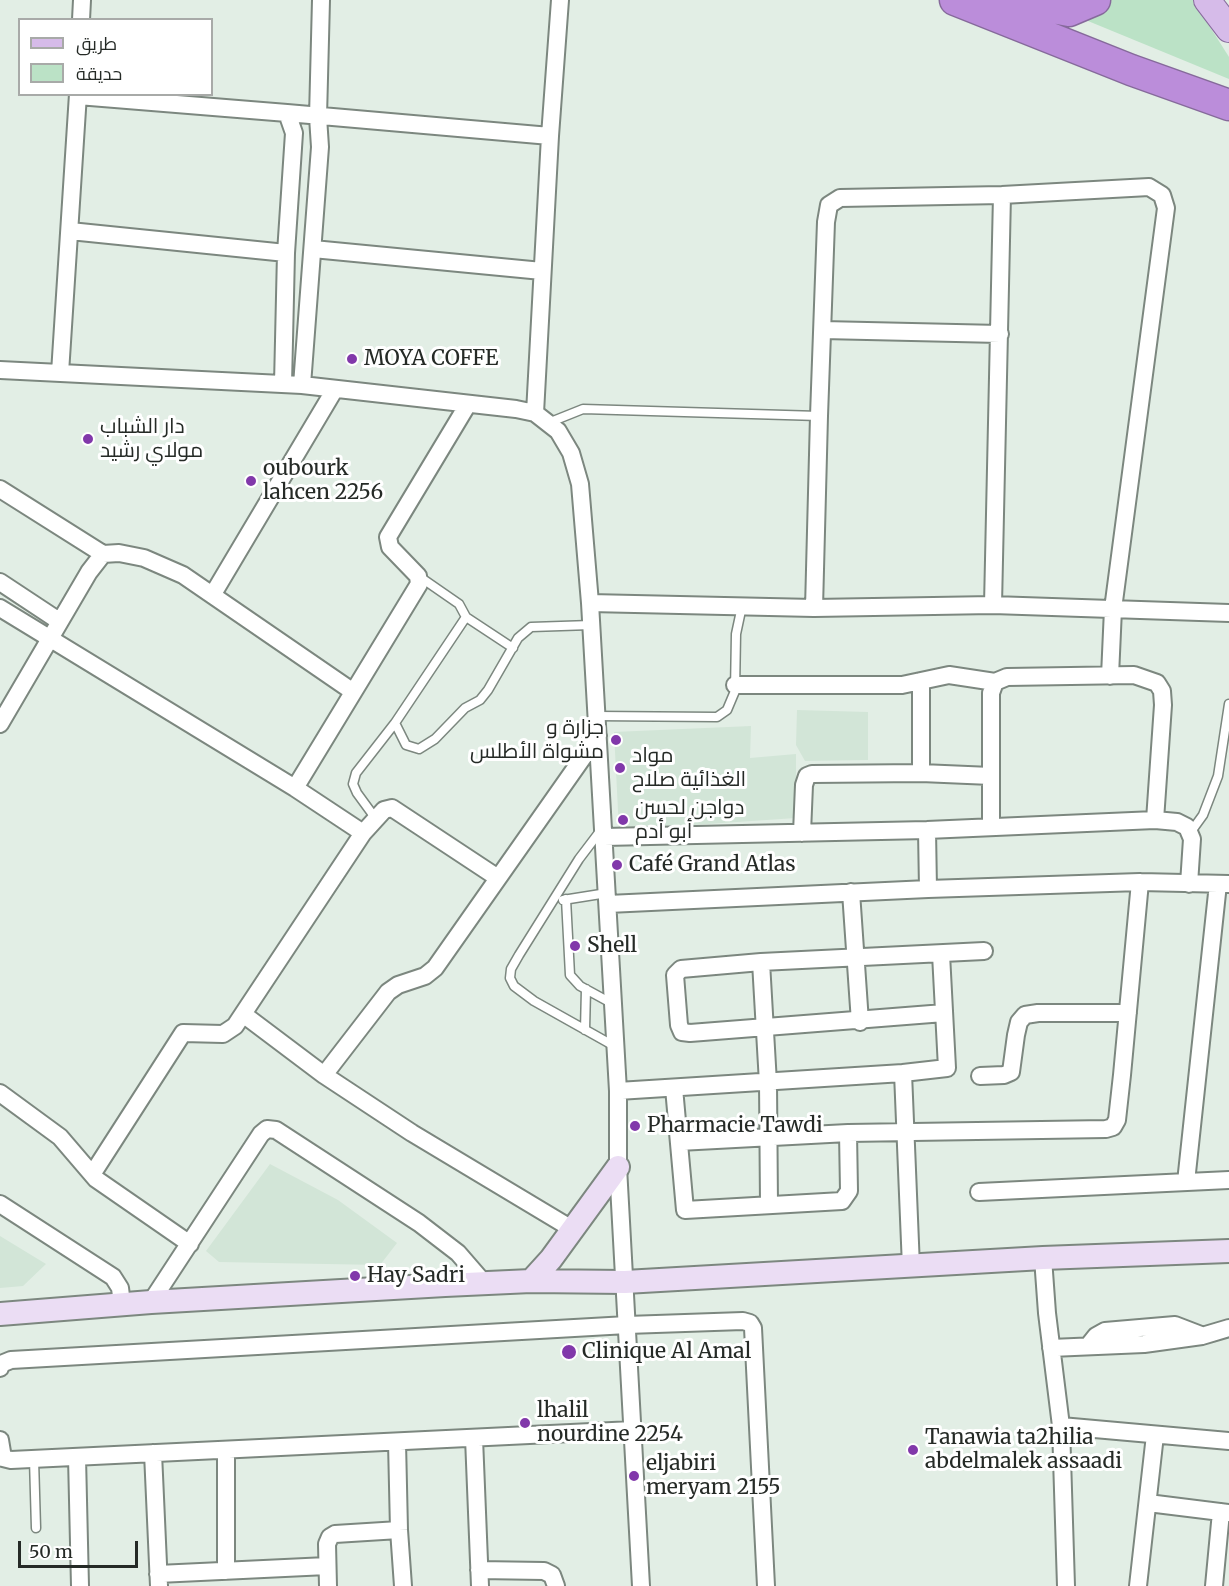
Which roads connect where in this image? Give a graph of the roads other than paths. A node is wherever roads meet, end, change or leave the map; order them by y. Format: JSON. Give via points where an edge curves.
{"nodes":[{"id":1,"x":82,"y":0,"type":"edge"},
{"id":2,"x":321,"y":0,"type":"edge"},
{"id":3,"x":560,"y":0,"type":"edge"},
{"id":4,"x":955,"y":0,"type":"edge"},
{"id":5,"x":1095,"y":0,"type":"edge"},
{"id":6,"x":1207,"y":0,"type":"edge"},
{"id":7,"x":1002,"y":8,"type":"edge"},
{"id":8,"x":81,"y":18,"type":"edge"},
{"id":9,"x":1229,"y":29,"type":"edge"},
{"id":10,"x":1229,"y":90,"type":"edge"},
{"id":11,"x":78,"y":96,"type":"edge"},
{"id":12,"x":90,"y":96,"type":"edge"},
{"id":13,"x":1229,"y":105,"type":"edge"},
{"id":14,"x":287,"y":113,"type":"junction"},
{"id":15,"x":318,"y":117,"type":"junction"},
{"id":16,"x":550,"y":136,"type":"junction"},
{"id":17,"x":1002,"y":195,"type":"junction"},
{"id":18,"x":70,"y":231,"type":"junction"},
{"id":19,"x":313,"y":249,"type":"junction"},
{"id":20,"x":286,"y":253,"type":"junction"},
{"id":21,"x":542,"y":271,"type":"junction"},
{"id":22,"x":823,"y":330,"type":"junction"},
{"id":23,"x":1000,"y":334,"type":"junction"},
{"id":24,"x":0,"y":369,"type":"edge"},
{"id":25,"x":60,"y":373,"type":"junction"},
{"id":26,"x":283,"y":384,"type":"junction"},
{"id":27,"x":302,"y":385,"type":"junction"},
{"id":28,"x":335,"y":389,"type":"junction"},
{"id":29,"x":468,"y":404,"type":"junction"},
{"id":30,"x":819,"y":416,"type":"junction"},
{"id":31,"x":541,"y":418,"type":"junction"},
{"id":32,"x":0,"y":489,"type":"edge"},
{"id":33,"x":103,"y":554,"type":"junction"},
{"id":34,"x":418,"y":576,"type":"junction"},
{"id":35,"x":0,"y":582,"type":"edge"},
{"id":36,"x":213,"y":594,"type":"junction"},
{"id":37,"x":590,"y":603,"type":"junction"},
{"id":38,"x":993,"y":605,"type":"junction"},
{"id":39,"x":742,"y":606,"type":"junction"},
{"id":40,"x":0,"y":608,"type":"edge"},
{"id":41,"x":814,"y":608,"type":"junction"},
{"id":42,"x":1113,"y":609,"type":"junction"},
{"id":43,"x":1229,"y":612,"type":"edge"},
{"id":44,"x":466,"y":617,"type":"junction"},
{"id":45,"x":59,"y":621,"type":"junction"},
{"id":46,"x":591,"y":625,"type":"junction"},
{"id":47,"x":48,"y":639,"type":"junction"},
{"id":48,"x":513,"y":648,"type":"junction"},
{"id":49,"x":1110,"y":676,"type":"junction"},
{"id":50,"x":921,"y":681,"type":"junction"},
{"id":51,"x":995,"y":682,"type":"junction"},
{"id":52,"x":735,"y":685,"type":"junction"},
{"id":53,"x":352,"y":691,"type":"junction"},
{"id":54,"x":1229,"y":704,"type":"edge"},
{"id":55,"x":596,"y":716,"type":"junction"},
{"id":56,"x":395,"y":723,"type":"junction"},
{"id":57,"x":0,"y":724,"type":"edge"},
{"id":58,"x":598,"y":736,"type":"junction"},
{"id":59,"x":921,"y":773,"type":"junction"},
{"id":60,"x":991,"y":776,"type":"junction"},
{"id":61,"x":295,"y":788,"type":"junction"},
{"id":62,"x":376,"y":819,"type":"junction"},
{"id":63,"x":1155,"y":820,"type":"junction"},
{"id":64,"x":990,"y":826,"type":"junction"},
{"id":65,"x":927,"y":830,"type":"junction"},
{"id":66,"x":603,"y":832,"type":"junction"},
{"id":67,"x":1190,"y":832,"type":"junction"},
{"id":68,"x":363,"y":833,"type":"junction"},
{"id":69,"x":802,"y":833,"type":"junction"},
{"id":70,"x":498,"y":878,"type":"junction"},
{"id":71,"x":1140,"y":882,"type":"junction"},
{"id":72,"x":1189,"y":884,"type":"junction"},
{"id":73,"x":1223,"y":884,"type":"edge"},
{"id":74,"x":928,"y":889,"type":"junction"},
{"id":75,"x":851,"y":892,"type":"junction"},
{"id":76,"x":566,"y":899,"type":"junction"},
{"id":77,"x":608,"y":899,"type":"junction"},
{"id":78,"x":553,"y":902,"type":"junction"},
{"id":79,"x":984,"y":951,"type":"dead end"},
{"id":80,"x":941,"y":954,"type":"junction"},
{"id":81,"x":856,"y":958,"type":"junction"},
{"id":82,"x":761,"y":962,"type":"junction"},
{"id":83,"x":586,"y":989,"type":"junction"},
{"id":84,"x":613,"y":1004,"type":"junction"},
{"id":85,"x":944,"y":1013,"type":"junction"},
{"id":86,"x":1128,"y":1013,"type":"junction"},
{"id":87,"x":243,"y":1014,"type":"junction"},
{"id":88,"x":860,"y":1022,"type":"junction"},
{"id":89,"x":763,"y":1027,"type":"junction"},
{"id":90,"x":585,"y":1030,"type":"junction"},
{"id":91,"x":616,"y":1047,"type":"junction"},
{"id":92,"x":903,"y":1073,"type":"junction"},
{"id":93,"x":324,"y":1074,"type":"junction"},
{"id":94,"x":980,"y":1076,"type":"dead end"},
{"id":95,"x":768,"y":1083,"type":"junction"},
{"id":96,"x":674,"y":1088,"type":"junction"},
{"id":97,"x":618,"y":1091,"type":"junction"},
{"id":98,"x":0,"y":1093,"type":"edge"},
{"id":99,"x":905,"y":1132,"type":"junction"},
{"id":100,"x":848,"y":1133,"type":"junction"},
{"id":101,"x":768,"y":1138,"type":"junction"},
{"id":102,"x":679,"y":1142,"type":"junction"},
{"id":103,"x":618,"y":1167,"type":"junction"},
{"id":104,"x":93,"y":1173,"type":"junction"},
{"id":105,"x":1229,"y":1180,"type":"edge"},
{"id":106,"x":1186,"y":1182,"type":"junction"},
{"id":107,"x":979,"y":1192,"type":"dead end"},
{"id":108,"x":0,"y":1204,"type":"edge"},
{"id":109,"x":770,"y":1205,"type":"junction"},
{"id":110,"x":572,"y":1229,"type":"junction"},
{"id":111,"x":190,"y":1244,"type":"junction"},
{"id":112,"x":1229,"y":1251,"type":"edge"},
{"id":113,"x":1043,"y":1258,"type":"junction"},
{"id":114,"x":911,"y":1267,"type":"junction"},
{"id":115,"x":531,"y":1281,"type":"junction"},
{"id":116,"x":625,"y":1282,"type":"junction"},
{"id":117,"x":484,"y":1283,"type":"junction"},
{"id":118,"x":151,"y":1302,"type":"junction"},
{"id":119,"x":122,"y":1304,"type":"junction"},
{"id":120,"x":0,"y":1314,"type":"edge"},
{"id":121,"x":627,"y":1325,"type":"junction"},
{"id":122,"x":1229,"y":1328,"type":"edge"},
{"id":123,"x":1051,"y":1348,"type":"junction"},
{"id":124,"x":0,"y":1368,"type":"edge"},
{"id":125,"x":1061,"y":1426,"type":"junction"},
{"id":126,"x":633,"y":1430,"type":"junction"},
{"id":127,"x":1155,"y":1435,"type":"junction"},
{"id":128,"x":474,"y":1438,"type":"junction"},
{"id":129,"x":0,"y":1440,"type":"edge"},
{"id":130,"x":1229,"y":1441,"type":"edge"},
{"id":131,"x":397,"y":1442,"type":"junction"},
{"id":132,"x":226,"y":1450,"type":"junction"},
{"id":133,"x":153,"y":1453,"type":"junction"},
{"id":134,"x":77,"y":1457,"type":"junction"},
{"id":135,"x":34,"y":1459,"type":"junction"},
{"id":136,"x":1148,"y":1503,"type":"junction"},
{"id":137,"x":1225,"y":1512,"type":"edge"},
{"id":138,"x":36,"y":1528,"type":"dead end"},
{"id":139,"x":399,"y":1530,"type":"junction"},
{"id":140,"x":327,"y":1566,"type":"junction"},
{"id":141,"x":226,"y":1571,"type":"junction"},
{"id":142,"x":480,"y":1578,"type":"edge"},
{"id":143,"x":159,"y":1580,"type":"edge"},
{"id":144,"x":80,"y":1586,"type":"edge"},
{"id":145,"x":328,"y":1586,"type":"edge"},
{"id":146,"x":403,"y":1586,"type":"edge"},
{"id":147,"x":556,"y":1586,"type":"edge"},
{"id":148,"x":641,"y":1586,"type":"edge"},
{"id":149,"x":766,"y":1586,"type":"edge"},
{"id":150,"x":1066,"y":1586,"type":"edge"},
{"id":151,"x":1138,"y":1586,"type":"edge"},
{"id":152,"x":1214,"y":1586,"type":"edge"}],
"edges":[{"from":1,"to":8,"type":"street"},
{"from":2,"to":15,"type":"street"},
{"from":3,"to":16,"type":"street"},
{"from":4,"to":7,"type":"highway"},
{"from":5,"to":7,"type":"highway","via":[[1068,11]]},
{"from":6,"to":9,"type":"main road"},
{"from":7,"to":10,"type":"highway","via":[[1072,37]]},
{"from":7,"to":13,"type":"highway","via":[[1131,70]]},
{"from":11,"to":18,"type":"street"},
{"from":12,"to":14,"type":"street"},
{"from":14,"to":15,"type":"street"},
{"from":14,"to":20,"type":"street","via":[[294,133]]},
{"from":15,"to":16,"type":"street"},
{"from":15,"to":19,"type":"street","via":[[320,147]]},
{"from":16,"to":21,"type":"street"},
{"from":17,"to":22,"type":"street","via":[[833,201],[826,211]]},
{"from":17,"to":23,"type":"street"},
{"from":17,"to":42,"type":"street","via":[[1149,187],[1165,202]]},
{"from":18,"to":20,"type":"street"},
{"from":18,"to":25,"type":"street"},
{"from":19,"to":21,"type":"street"},
{"from":19,"to":27,"type":"street"},
{"from":20,"to":26,"type":"street"},
{"from":21,"to":31,"type":"street"},
{"from":22,"to":23,"type":"street"},
{"from":22,"to":30,"type":"street"},
{"from":23,"to":38,"type":"street"},
{"from":24,"to":25,"type":"street"},
{"from":25,"to":26,"type":"street"},
{"from":26,"to":27,"type":"street"},
{"from":27,"to":28,"type":"street"},
{"from":28,"to":29,"type":"street"},
{"from":28,"to":36,"type":"street"},
{"from":29,"to":31,"type":"street"},
{"from":29,"to":34,"type":"street","via":[[388,537],[390,547]]},
{"from":30,"to":31,"type":"lane","via":[[583,409]]},
{"from":30,"to":41,"type":"street"},
{"from":31,"to":37,"type":"street","via":[[558,431],[571,453],[580,484]]},
{"from":32,"to":33,"type":"street"},
{"from":33,"to":36,"type":"street","via":[[131,555],[158,562]]},
{"from":33,"to":45,"type":"street"},
{"from":34,"to":44,"type":"lane","via":[[459,604]]},
{"from":34,"to":53,"type":"street","via":[[419,584]]},
{"from":35,"to":45,"type":"street"},
{"from":36,"to":53,"type":"street"},
{"from":37,"to":39,"type":"street"},
{"from":37,"to":46,"type":"street"},
{"from":38,"to":41,"type":"street"},
{"from":38,"to":42,"type":"street"},
{"from":39,"to":41,"type":"street"},
{"from":39,"to":52,"type":"lane","via":[[736,634]]},
{"from":40,"to":47,"type":"street"},
{"from":42,"to":43,"type":"street"},
{"from":42,"to":49,"type":"street"},
{"from":44,"to":48,"type":"lane"},
{"from":44,"to":56,"type":"lane"},
{"from":45,"to":47,"type":"street"},
{"from":46,"to":48,"type":"lane","via":[[531,627]]},
{"from":46,"to":55,"type":"street"},
{"from":47,"to":57,"type":"street"},
{"from":47,"to":61,"type":"street"},
{"from":48,"to":56,"type":"lane","via":[[488,690],[435,739],[419,749],[406,745]]},
{"from":49,"to":51,"type":"street","via":[[1008,677]]},
{"from":49,"to":63,"type":"street","via":[[1142,676],[1157,683],[1162,691]]},
{"from":50,"to":51,"type":"street","via":[[962,675]]},
{"from":50,"to":52,"type":"street","via":[[885,686]]},
{"from":50,"to":59,"type":"street"},
{"from":51,"to":60,"type":"street","via":[[991,693]]},
{"from":52,"to":55,"type":"lane","via":[[732,702],[717,717]]},
{"from":53,"to":61,"type":"street"},
{"from":54,"to":67,"type":"lane","via":[[1218,776],[1207,808]]},
{"from":55,"to":58,"type":"street"},
{"from":56,"to":62,"type":"lane","via":[[356,773],[353,784]]},
{"from":58,"to":66,"type":"street"},
{"from":58,"to":70,"type":"street"},
{"from":59,"to":60,"type":"street"},
{"from":59,"to":69,"type":"street","via":[[807,776]]},
{"from":60,"to":64,"type":"street"},
{"from":61,"to":68,"type":"street"},
{"from":62,"to":68,"type":"street"},
{"from":62,"to":70,"type":"street","via":[[392,808]]},
{"from":63,"to":64,"type":"street"},
{"from":63,"to":67,"type":"street","via":[[1183,824]]},
{"from":64,"to":65,"type":"street"},
{"from":65,"to":69,"type":"street"},
{"from":65,"to":74,"type":"street"},
{"from":66,"to":69,"type":"street"},
{"from":66,"to":77,"type":"street"},
{"from":66,"to":78,"type":"lane","via":[[579,859]]},
{"from":67,"to":72,"type":"street"},
{"from":68,"to":87,"type":"street"},
{"from":70,"to":93,"type":"street","via":[[435,968],[388,992]]},
{"from":71,"to":72,"type":"street"},
{"from":71,"to":74,"type":"street"},
{"from":71,"to":86,"type":"street"},
{"from":72,"to":73,"type":"street"},
{"from":73,"to":106,"type":"street"},
{"from":74,"to":75,"type":"street"},
{"from":75,"to":77,"type":"street"},
{"from":75,"to":81,"type":"street"},
{"from":76,"to":77,"type":"lane"},
{"from":76,"to":78,"type":"lane"},
{"from":76,"to":83,"type":"lane","via":[[570,975]]},
{"from":77,"to":84,"type":"street"},
{"from":78,"to":90,"type":"lane","via":[[511,969],[510,978],[514,986],[534,1001]]},
{"from":79,"to":80,"type":"street"},
{"from":80,"to":81,"type":"street"},
{"from":80,"to":85,"type":"street"},
{"from":81,"to":82,"type":"street"},
{"from":81,"to":88,"type":"street"},
{"from":82,"to":89,"type":"street"},
{"from":82,"to":89,"type":"street","via":[[681,969],[675,975],[682,1032]]},
{"from":83,"to":84,"type":"lane"},
{"from":83,"to":90,"type":"lane"},
{"from":84,"to":91,"type":"street"},
{"from":85,"to":88,"type":"street"},
{"from":85,"to":92,"type":"street","via":[[947,1068]]},
{"from":86,"to":94,"type":"street","via":[[1024,1016],[1019,1022],[1011,1072]]},
{"from":86,"to":99,"type":"street","via":[[1117,1120],[1113,1127]]},
{"from":87,"to":93,"type":"street"},
{"from":87,"to":104,"type":"street","via":[[223,1034],[183,1033]]},
{"from":88,"to":89,"type":"street"},
{"from":89,"to":95,"type":"street"},
{"from":90,"to":91,"type":"lane"},
{"from":91,"to":97,"type":"street"},
{"from":92,"to":95,"type":"street"},
{"from":92,"to":99,"type":"street"},
{"from":93,"to":110,"type":"street","via":[[412,1133]]},
{"from":95,"to":96,"type":"street"},
{"from":95,"to":101,"type":"street"},
{"from":96,"to":97,"type":"street"},
{"from":96,"to":102,"type":"street"},
{"from":97,"to":103,"type":"street"},
{"from":98,"to":104,"type":"street","via":[[60,1137]]},
{"from":99,"to":100,"type":"street"},
{"from":99,"to":114,"type":"street"},
{"from":100,"to":101,"type":"street"},
{"from":100,"to":109,"type":"street","via":[[848,1197],[842,1201]]},
{"from":101,"to":102,"type":"street"},
{"from":101,"to":109,"type":"street"},
{"from":102,"to":109,"type":"street","via":[[685,1210]]},
{"from":103,"to":110,"type":"street"},
{"from":103,"to":116,"type":"street"},
{"from":104,"to":111,"type":"street","via":[[96,1179]]},
{"from":105,"to":106,"type":"street"},
{"from":106,"to":107,"type":"street"},
{"from":108,"to":119,"type":"street","via":[[113,1277],[120,1288]]},
{"from":110,"to":115,"type":"street"},
{"from":111,"to":117,"type":"street","via":[[261,1134],[267,1129],[276,1130],[419,1223],[458,1253]]},
{"from":111,"to":118,"type":"street"},
{"from":112,"to":113,"type":"street"},
{"from":113,"to":114,"type":"street"},
{"from":113,"to":123,"type":"street"},
{"from":114,"to":116,"type":"street"},
{"from":115,"to":116,"type":"street"},
{"from":115,"to":117,"type":"street"},
{"from":116,"to":121,"type":"street"},
{"from":117,"to":118,"type":"street"},
{"from":118,"to":119,"type":"street"},
{"from":119,"to":120,"type":"street"},
{"from":121,"to":124,"type":"street","via":[[11,1360]]},
{"from":121,"to":126,"type":"street"},
{"from":121,"to":149,"type":"street","via":[[743,1321],[753,1328]]},
{"from":122,"to":123,"type":"street","via":[[1144,1344]]},
{"from":123,"to":125,"type":"street"},
{"from":125,"to":127,"type":"street"},
{"from":125,"to":150,"type":"street"},
{"from":126,"to":128,"type":"street"},
{"from":126,"to":148,"type":"street"},
{"from":127,"to":130,"type":"street"},
{"from":127,"to":136,"type":"street"},
{"from":128,"to":131,"type":"street"},
{"from":128,"to":142,"type":"street"},
{"from":129,"to":135,"type":"street","via":[[3,1458]]},
{"from":131,"to":132,"type":"street"},
{"from":131,"to":139,"type":"street"},
{"from":132,"to":133,"type":"street"},
{"from":132,"to":141,"type":"street"},
{"from":133,"to":134,"type":"street"},
{"from":133,"to":143,"type":"street"},
{"from":134,"to":135,"type":"street"},
{"from":134,"to":144,"type":"street"},
{"from":135,"to":138,"type":"lane"},
{"from":136,"to":137,"type":"street"},
{"from":136,"to":151,"type":"street"},
{"from":137,"to":152,"type":"street"},
{"from":139,"to":140,"type":"street","via":[[335,1534],[327,1544]]},
{"from":139,"to":146,"type":"street"},
{"from":140,"to":141,"type":"street"},
{"from":140,"to":145,"type":"street"},
{"from":141,"to":143,"type":"street"},
{"from":142,"to":147,"type":"street","via":[[544,1571],[552,1575]]}]}
